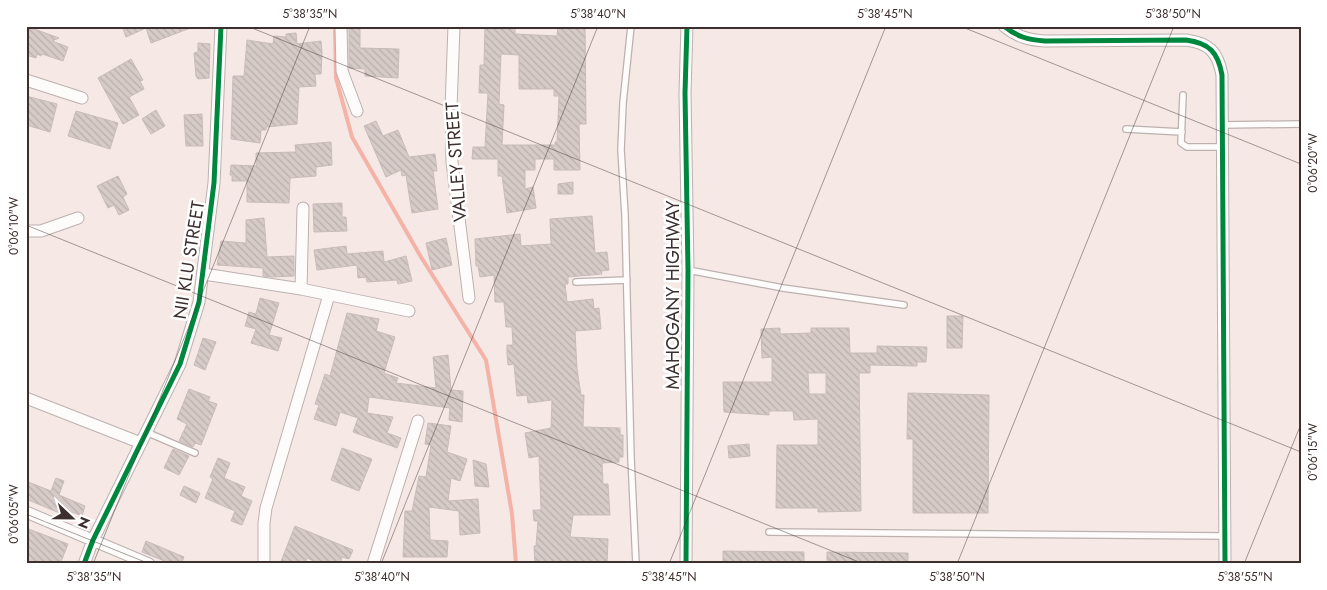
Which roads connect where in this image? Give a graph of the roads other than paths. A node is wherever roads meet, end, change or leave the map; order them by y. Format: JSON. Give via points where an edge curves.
{"nodes":[{"id":1,"x":220,"y":26,"type":"edge"},
{"id":2,"x":341,"y":26,"type":"edge"},
{"id":3,"x":454,"y":26,"type":"edge"},
{"id":4,"x":631,"y":26,"type":"edge"},
{"id":5,"x":687,"y":26,"type":"edge"},
{"id":6,"x":1004,"y":26,"type":"edge"},
{"id":7,"x":26,"y":80,"type":"edge"},
{"id":8,"x":1183,"y":95,"type":"dead end"},
{"id":9,"x":82,"y":98,"type":"dead end"},
{"id":10,"x":358,"y":110,"type":"dead end"},
{"id":11,"x":1301,"y":124,"type":"edge"},
{"id":12,"x":1222,"y":125,"type":"junction"},
{"id":13,"x":1126,"y":129,"type":"dead end"},
{"id":14,"x":1182,"y":132,"type":"junction"},
{"id":15,"x":1222,"y":146,"type":"junction"},
{"id":16,"x":304,"y":208,"type":"dead end"},
{"id":17,"x":78,"y":218,"type":"dead end"},
{"id":18,"x":26,"y":231,"type":"edge"},
{"id":19,"x":688,"y":270,"type":"junction"},
{"id":20,"x":204,"y":274,"type":"junction"},
{"id":21,"x":627,"y":280,"type":"junction"},
{"id":22,"x":576,"y":282,"type":"dead end"},
{"id":23,"x":301,"y":289,"type":"junction"},
{"id":24,"x":329,"y":295,"type":"junction"},
{"id":25,"x":469,"y":298,"type":"dead end"},
{"id":26,"x":904,"y":305,"type":"dead end"},
{"id":27,"x":409,"y":310,"type":"dead end"},
{"id":28,"x":26,"y":398,"type":"edge"},
{"id":29,"x":418,"y":421,"type":"dead end"},
{"id":30,"x":144,"y":438,"type":"junction"},
{"id":31,"x":195,"y":453,"type":"dead end"},
{"id":32,"x":26,"y":512,"type":"edge"},
{"id":33,"x":769,"y":532,"type":"dead end"},
{"id":34,"x":1225,"y":536,"type":"junction"},
{"id":35,"x":93,"y":540,"type":"junction"},
{"id":36,"x":84,"y":564,"type":"edge"},
{"id":37,"x":149,"y":564,"type":"edge"},
{"id":38,"x":264,"y":564,"type":"edge"},
{"id":39,"x":373,"y":564,"type":"edge"},
{"id":40,"x":636,"y":564,"type":"edge"},
{"id":41,"x":686,"y":564,"type":"edge"},
{"id":42,"x":1225,"y":564,"type":"edge"}],
"edges":[{"from":1,"to":20,"type":"street","name":"NII KLU STREET","via":[[214,183]]},
{"from":2,"to":10,"type":"street","via":[[342,72]]},
{"from":3,"to":25,"type":"street","name":"VALLEY STREET","via":[[452,162]]},
{"from":4,"to":21,"type":"lane","via":[[622,103],[621,150]]},
{"from":5,"to":19,"type":"street","name":"MAHOGANY HIGHWAY"},
{"from":6,"to":12,"type":"street","via":[[1027,39],[1045,41],[1200,42],[1210,47],[1219,62]]},
{"from":7,"to":9,"type":"street"},
{"from":8,"to":14,"type":"lane"},
{"from":11,"to":12,"type":"lane"},
{"from":12,"to":15,"type":"street"},
{"from":13,"to":14,"type":"lane"},
{"from":14,"to":15,"type":"lane","via":[[1181,143],[1187,147]]},
{"from":15,"to":34,"type":"street"},
{"from":16,"to":23,"type":"street"},
{"from":17,"to":18,"type":"street","via":[[41,231]]},
{"from":19,"to":26,"type":"lane","via":[[782,288]]},
{"from":19,"to":41,"type":"street","name":"MAHOGANY HIGHWAY"},
{"from":20,"to":23,"type":"street"},
{"from":20,"to":30,"type":"street","name":"NII KLU STREET","via":[[180,364]]},
{"from":21,"to":22,"type":"lane"},
{"from":21,"to":40,"type":"lane"},
{"from":23,"to":24,"type":"street"},
{"from":24,"to":27,"type":"street"},
{"from":24,"to":38,"type":"street","via":[[266,508]]},
{"from":28,"to":30,"type":"street"},
{"from":29,"to":39,"type":"street"},
{"from":30,"to":31,"type":"lane"},
{"from":30,"to":35,"type":"street","name":"NII KLU STREET"},
{"from":32,"to":35,"type":"street"},
{"from":33,"to":34,"type":"lane"},
{"from":34,"to":42,"type":"street"},
{"from":35,"to":36,"type":"street","name":"NII KLU STREET"},
{"from":35,"to":37,"type":"street"}]}
